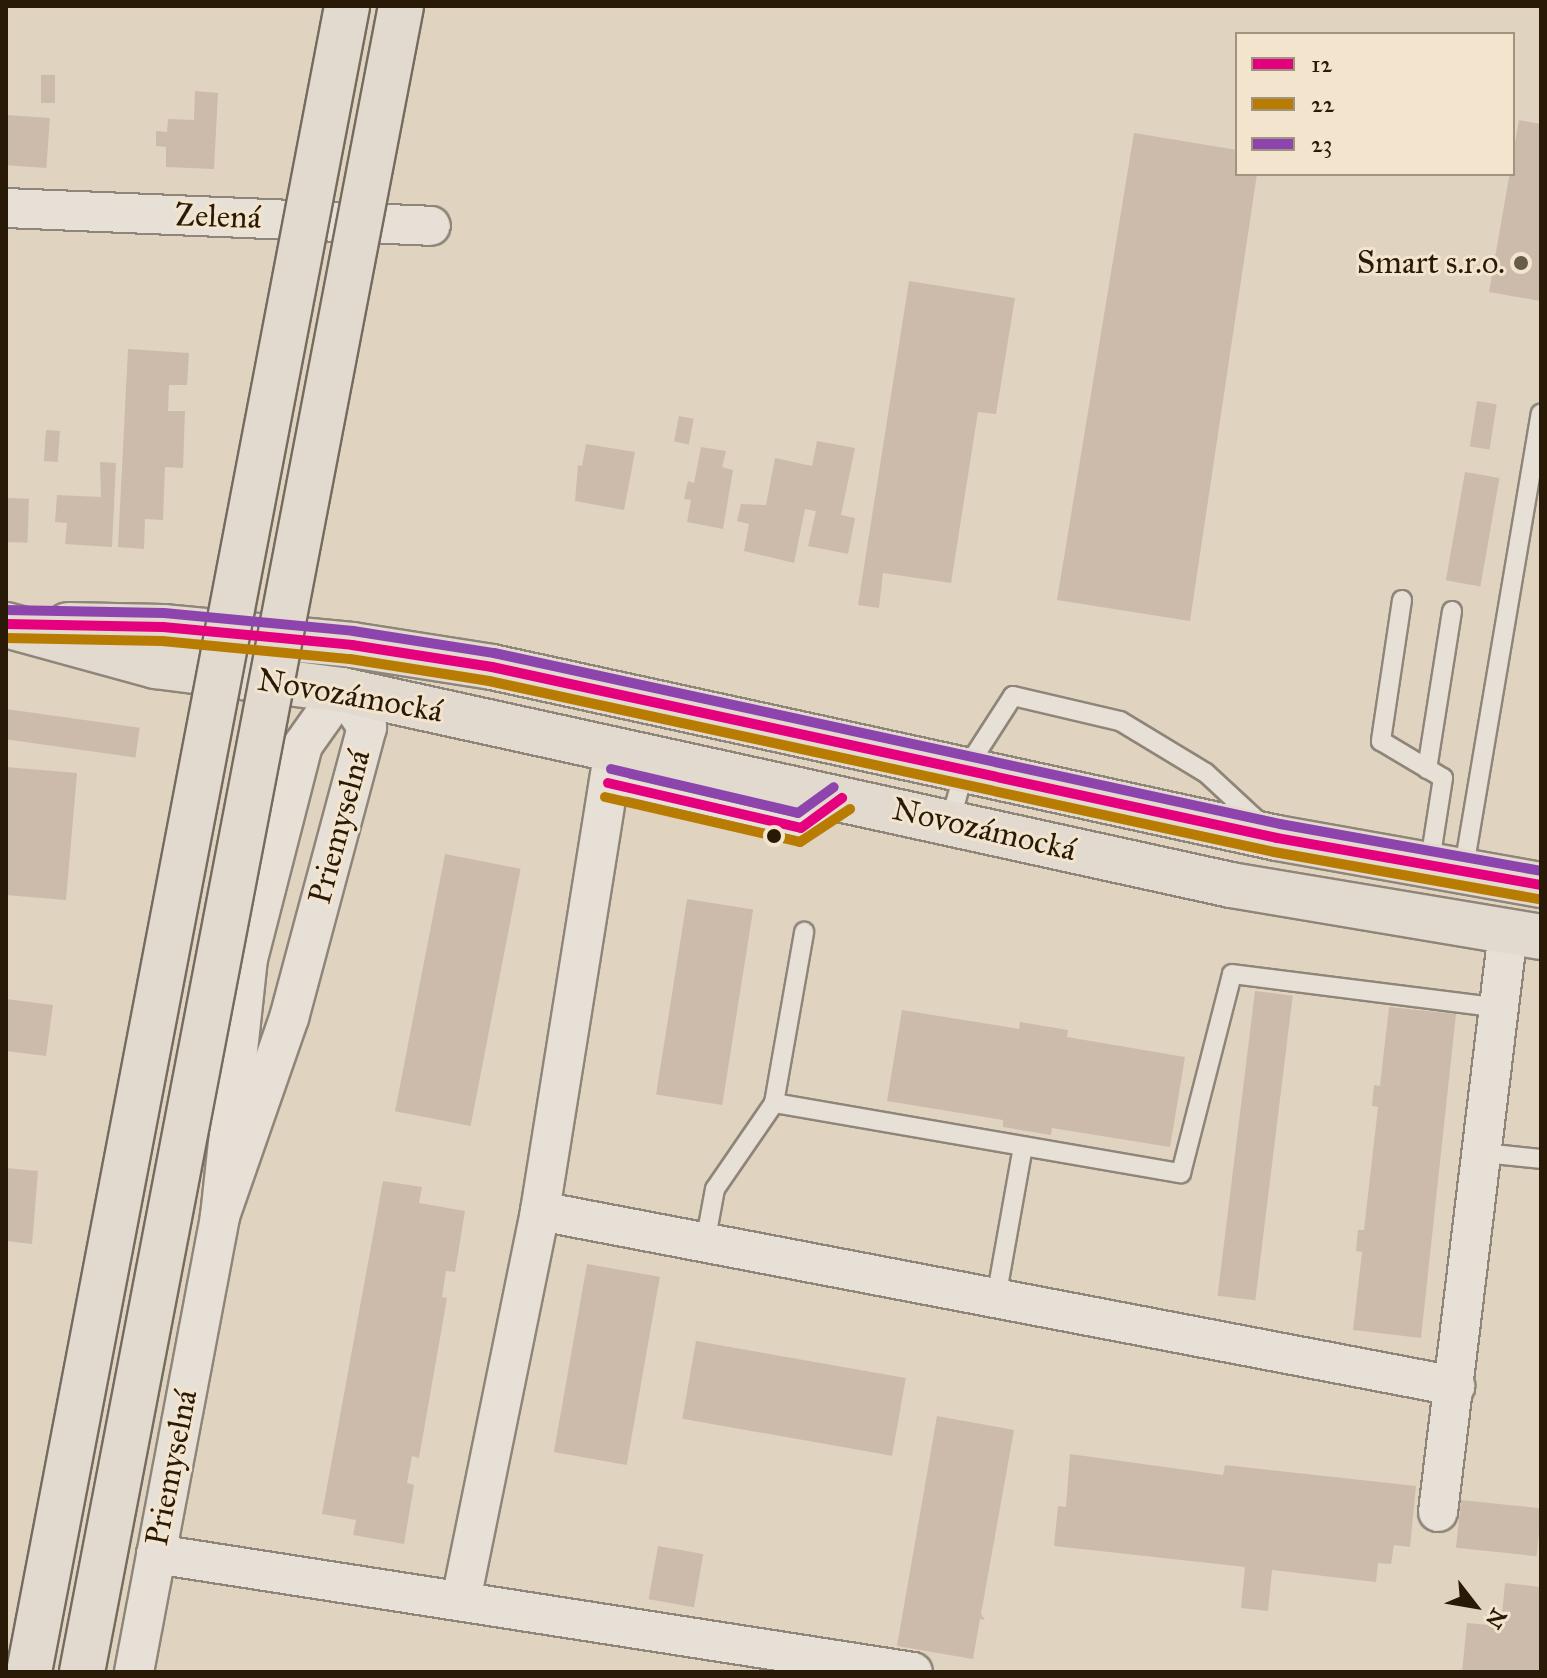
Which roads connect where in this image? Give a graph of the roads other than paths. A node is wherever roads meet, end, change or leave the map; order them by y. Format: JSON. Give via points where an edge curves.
{"nodes":[{"id":1,"x":347,"y":6,"type":"edge"},
{"id":2,"x":401,"y":6,"type":"edge"},
{"id":3,"x":6,"y":208,"type":"edge"},
{"id":4,"x":431,"y":226,"type":"dead end"},
{"id":5,"x":1541,"y":414,"type":"edge"},
{"id":6,"x":1402,"y":600,"type":"dead end"},
{"id":7,"x":1452,"y":611,"type":"dead end"},
{"id":8,"x":6,"y":624,"type":"edge"},
{"id":9,"x":352,"y":645,"type":"junction"},
{"id":10,"x":342,"y":690,"type":"junction"},
{"id":11,"x":611,"y":766,"type":"junction"},
{"id":12,"x":1427,"y":769,"type":"junction"},
{"id":13,"x":964,"y":772,"type":"junction"},
{"id":14,"x":950,"y":822,"type":"junction"},
{"id":15,"x":1277,"y":838,"type":"junction"},
{"id":16,"x":1446,"y":870,"type":"junction"},
{"id":17,"x":1541,"y":885,"type":"edge"},
{"id":18,"x":804,"y":932,"type":"dead end"},
{"id":19,"x":1524,"y":935,"type":"edge"},
{"id":20,"x":1500,"y":1008,"type":"junction"},
{"id":21,"x":774,"y":1103,"type":"junction"},
{"id":22,"x":1023,"y":1146,"type":"junction"},
{"id":23,"x":1483,"y":1153,"type":"junction"},
{"id":24,"x":1541,"y":1159,"type":"edge"},
{"id":25,"x":540,"y":1211,"type":"junction"},
{"id":26,"x":220,"y":1216,"type":"junction"},
{"id":27,"x":705,"y":1243,"type":"junction"},
{"id":28,"x":996,"y":1298,"type":"junction"},
{"id":29,"x":1455,"y":1386,"type":"junction"},
{"id":30,"x":1438,"y":1512,"type":"dead end"},
{"id":31,"x":156,"y":1554,"type":"junction"},
{"id":32,"x":461,"y":1600,"type":"junction"},
{"id":33,"x":29,"y":1672,"type":"edge"},
{"id":34,"x":82,"y":1672,"type":"edge"},
{"id":35,"x":134,"y":1672,"type":"edge"},
{"id":36,"x":913,"y":1672,"type":"edge"}],
"edges":[{"from":1,"to":33,"type":"main road","bridge":true},
{"from":2,"to":34,"type":"main road","bridge":true},
{"from":3,"to":4,"type":"street","name":"Zelená"},
{"from":5,"to":16,"type":"lane"},
{"from":6,"to":12,"type":"lane","via":[[1381,741]]},
{"from":7,"to":12,"type":"lane"},
{"from":8,"to":9,"type":"main road","name":"Novozámocká","via":[[163,627]]},
{"from":8,"to":10,"type":"main road","name":"Novozámocká","via":[[155,666]]},
{"from":9,"to":10,"type":"main road"},
{"from":9,"to":13,"type":"main road","name":"Novozámocká","via":[[492,667]]},
{"from":10,"to":11,"type":"main road","name":"Novozámocká"},
{"from":10,"to":26,"type":"street","name":"Priemyselná","via":[[303,745],[248,959]]},
{"from":10,"to":26,"type":"street","name":"Priemyselná","via":[[367,727],[289,1018]]},
{"from":11,"to":14,"type":"main road","name":"Novozámocká","via":[[842,798]]},
{"from":11,"to":25,"type":"street"},
{"from":12,"to":16,"type":"lane","via":[[1443,778]]},
{"from":13,"to":14,"type":"lane"},
{"from":13,"to":15,"type":"main road","name":"Novozámocká"},
{"from":13,"to":15,"type":"lane","via":[[1013,696],[1120,721],[1206,773]]},
{"from":14,"to":19,"type":"main road","name":"Novozámocká","via":[[1231,885]]},
{"from":15,"to":16,"type":"main road","name":"Novozámocká"},
{"from":16,"to":17,"type":"main road","name":"Novozámocká"},
{"from":18,"to":21,"type":"lane"},
{"from":19,"to":20,"type":"street"},
{"from":20,"to":22,"type":"lane","via":[[1232,974],[1181,1173]]},
{"from":20,"to":23,"type":"street"},
{"from":21,"to":22,"type":"lane"},
{"from":21,"to":27,"type":"lane","via":[[715,1189]]},
{"from":22,"to":28,"type":"lane"},
{"from":23,"to":24,"type":"lane"},
{"from":23,"to":29,"type":"street"},
{"from":25,"to":27,"type":"street"},
{"from":25,"to":32,"type":"street"},
{"from":26,"to":31,"type":"street","name":"Priemyselná"},
{"from":27,"to":28,"type":"street"},
{"from":28,"to":29,"type":"street"},
{"from":29,"to":30,"type":"street"},
{"from":31,"to":32,"type":"street"},
{"from":31,"to":35,"type":"street","name":"Priemyselná"},
{"from":32,"to":36,"type":"street"}]}
